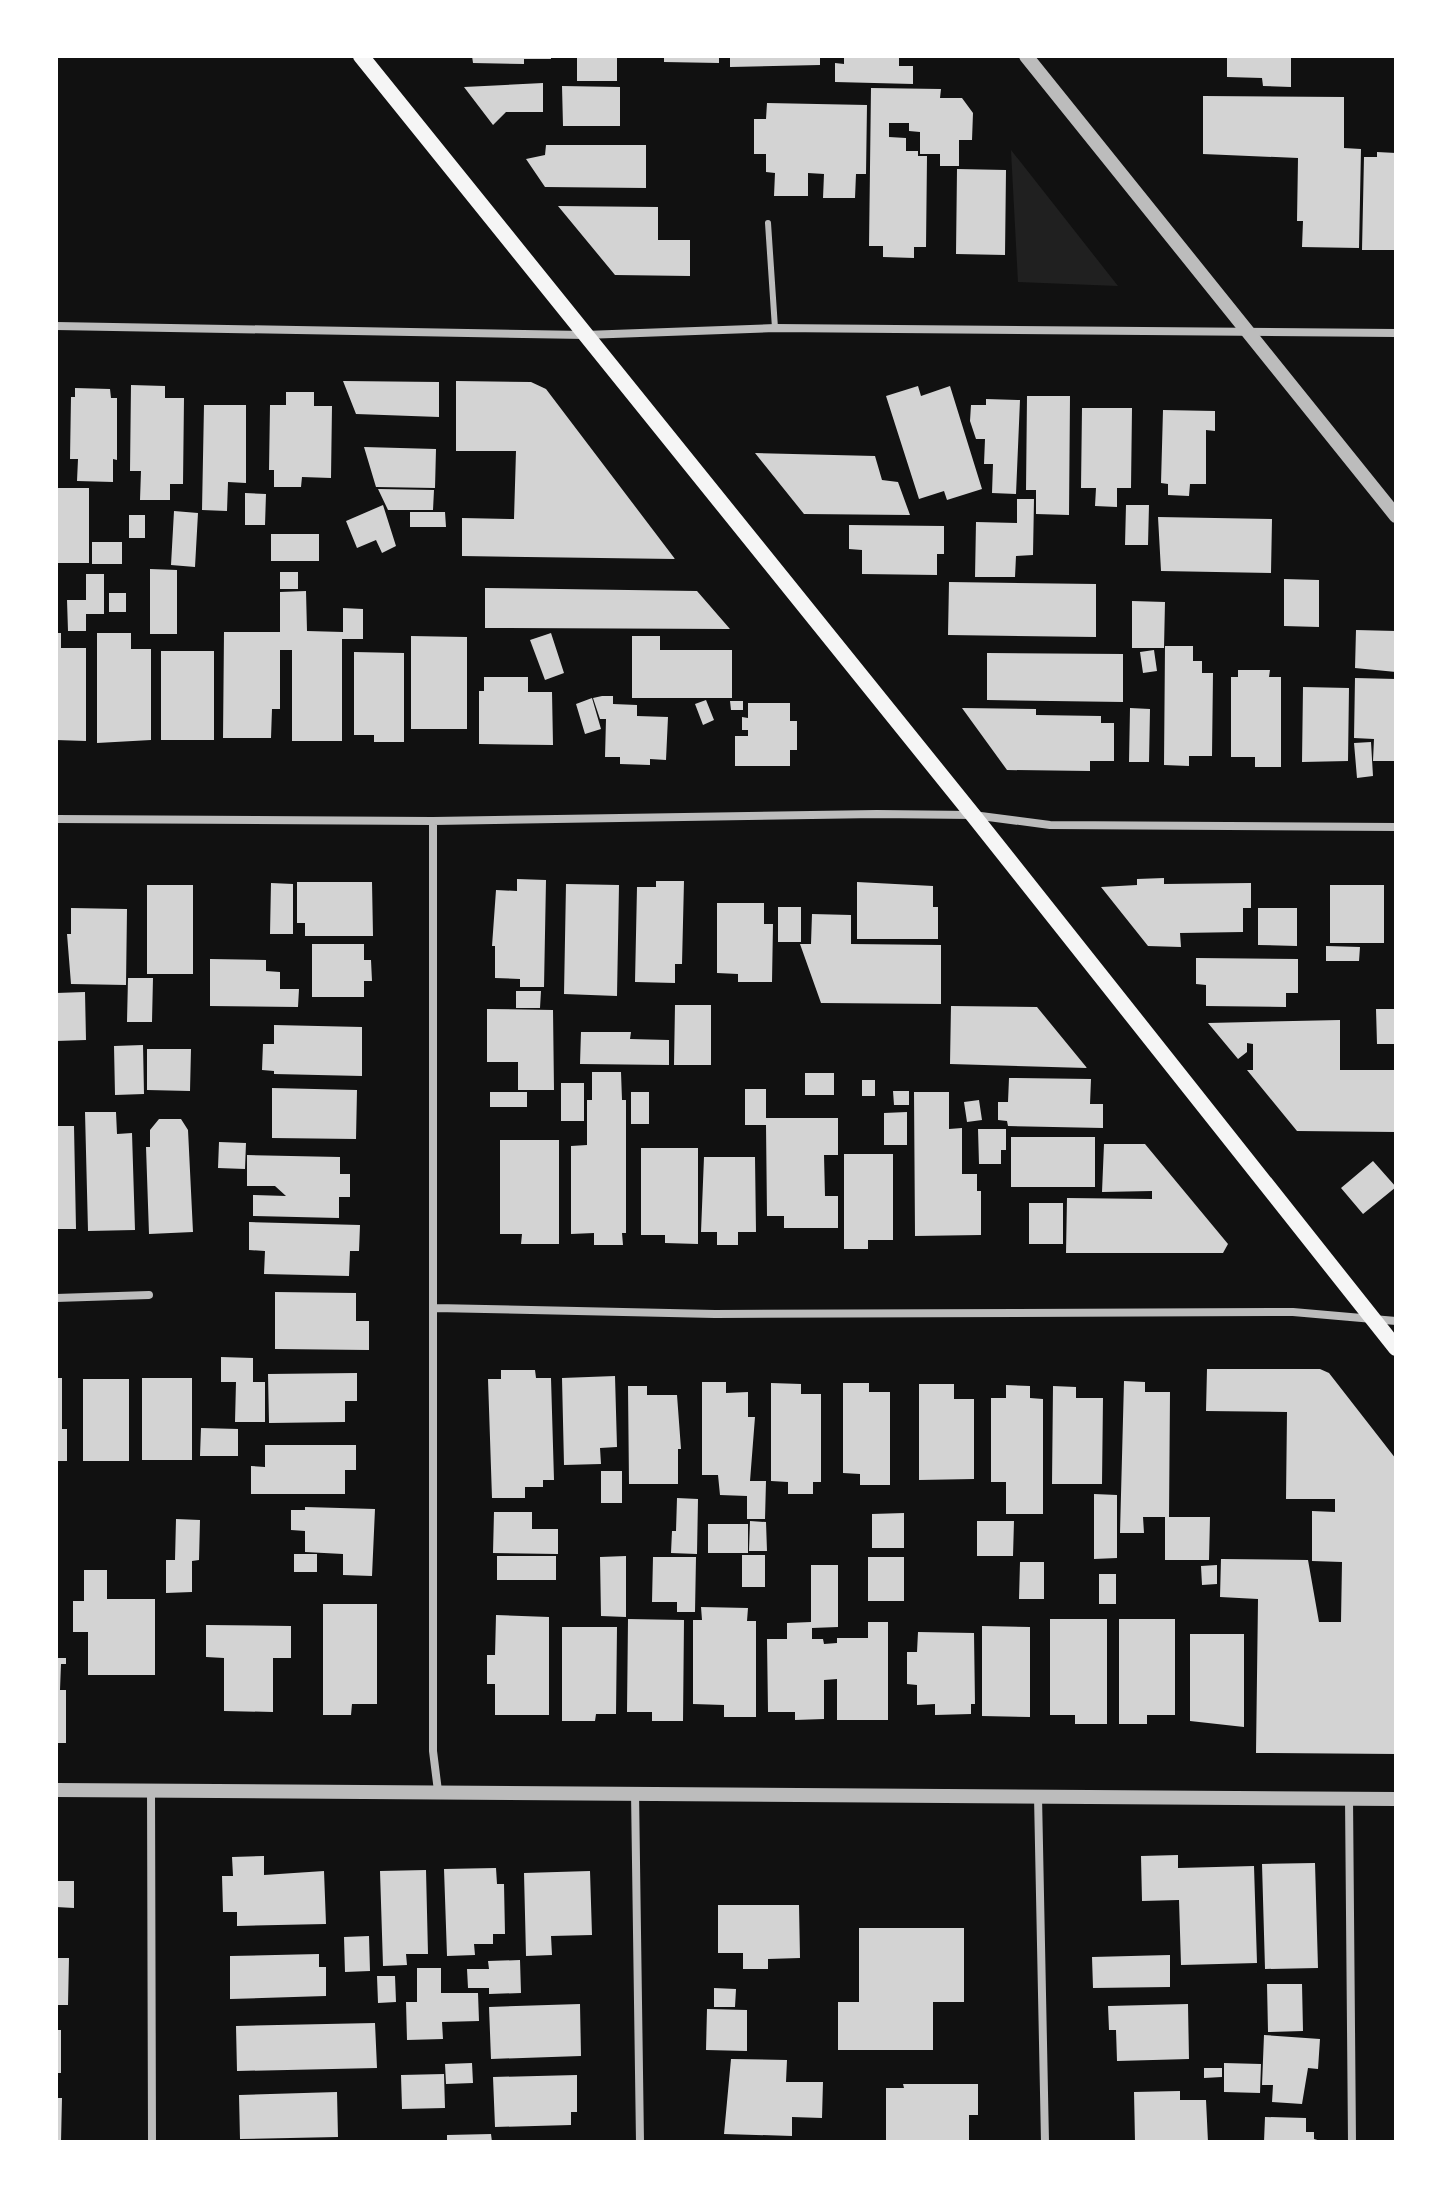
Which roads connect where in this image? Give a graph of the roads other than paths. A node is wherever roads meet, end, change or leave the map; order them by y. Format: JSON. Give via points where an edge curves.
{"nodes":[{"id":1,"x":361,"y":56,"type":"edge"},
{"id":2,"x":1026,"y":56,"type":"edge"},
{"id":3,"x":768,"y":223,"type":"dead end"},
{"id":4,"x":56,"y":326,"type":"edge"},
{"id":5,"x":775,"y":328,"type":"junction"},
{"id":6,"x":1396,"y":333,"type":"edge"},
{"id":7,"x":1250,"y":334,"type":"junction"},
{"id":8,"x":585,"y":335,"type":"junction"},
{"id":9,"x":1396,"y":516,"type":"edge"},
{"id":10,"x":973,"y":815,"type":"junction"},
{"id":11,"x":56,"y":819,"type":"edge"},
{"id":12,"x":433,"y":821,"type":"junction"},
{"id":13,"x":1396,"y":827,"type":"edge"},
{"id":14,"x":149,"y":1295,"type":"dead end"},
{"id":15,"x":56,"y":1298,"type":"edge"},
{"id":16,"x":435,"y":1308,"type":"junction"},
{"id":17,"x":1373,"y":1321,"type":"junction"},
{"id":18,"x":1396,"y":1321,"type":"edge"},
{"id":19,"x":1396,"y":1348,"type":"edge"},
{"id":20,"x":151,"y":1788,"type":"junction"},
{"id":21,"x":56,"y":1790,"type":"edge"},
{"id":22,"x":438,"y":1791,"type":"junction"},
{"id":23,"x":635,"y":1792,"type":"junction"},
{"id":24,"x":1038,"y":1796,"type":"junction"},
{"id":25,"x":1349,"y":1798,"type":"junction"},
{"id":26,"x":1396,"y":1799,"type":"edge"},
{"id":27,"x":152,"y":2142,"type":"edge"},
{"id":28,"x":640,"y":2142,"type":"edge"},
{"id":29,"x":1045,"y":2142,"type":"edge"},
{"id":30,"x":1352,"y":2142,"type":"edge"}],
"edges":[{"from":1,"to":8,"type":"main road"},
{"from":2,"to":7,"type":"street"},
{"from":3,"to":5,"type":"lane"},
{"from":4,"to":8,"type":"street"},
{"from":5,"to":7,"type":"street"},
{"from":5,"to":8,"type":"street"},
{"from":6,"to":7,"type":"street"},
{"from":7,"to":9,"type":"street"},
{"from":8,"to":10,"type":"main road"},
{"from":10,"to":12,"type":"street"},
{"from":10,"to":13,"type":"street","via":[[1050,825]]},
{"from":10,"to":17,"type":"main road"},
{"from":11,"to":12,"type":"street"},
{"from":12,"to":16,"type":"street"},
{"from":14,"to":15,"type":"street"},
{"from":16,"to":17,"type":"street","via":[[715,1314],[1293,1312]]},
{"from":16,"to":22,"type":"street","via":[[433,1751]]},
{"from":17,"to":18,"type":"street"},
{"from":17,"to":19,"type":"main road"},
{"from":20,"to":21,"type":"street"},
{"from":20,"to":22,"type":"street"},
{"from":20,"to":27,"type":"street"},
{"from":22,"to":23,"type":"street"},
{"from":23,"to":24,"type":"street"},
{"from":23,"to":28,"type":"street"},
{"from":24,"to":25,"type":"street"},
{"from":24,"to":29,"type":"street"},
{"from":25,"to":26,"type":"street"},
{"from":25,"to":30,"type":"street"}]}
